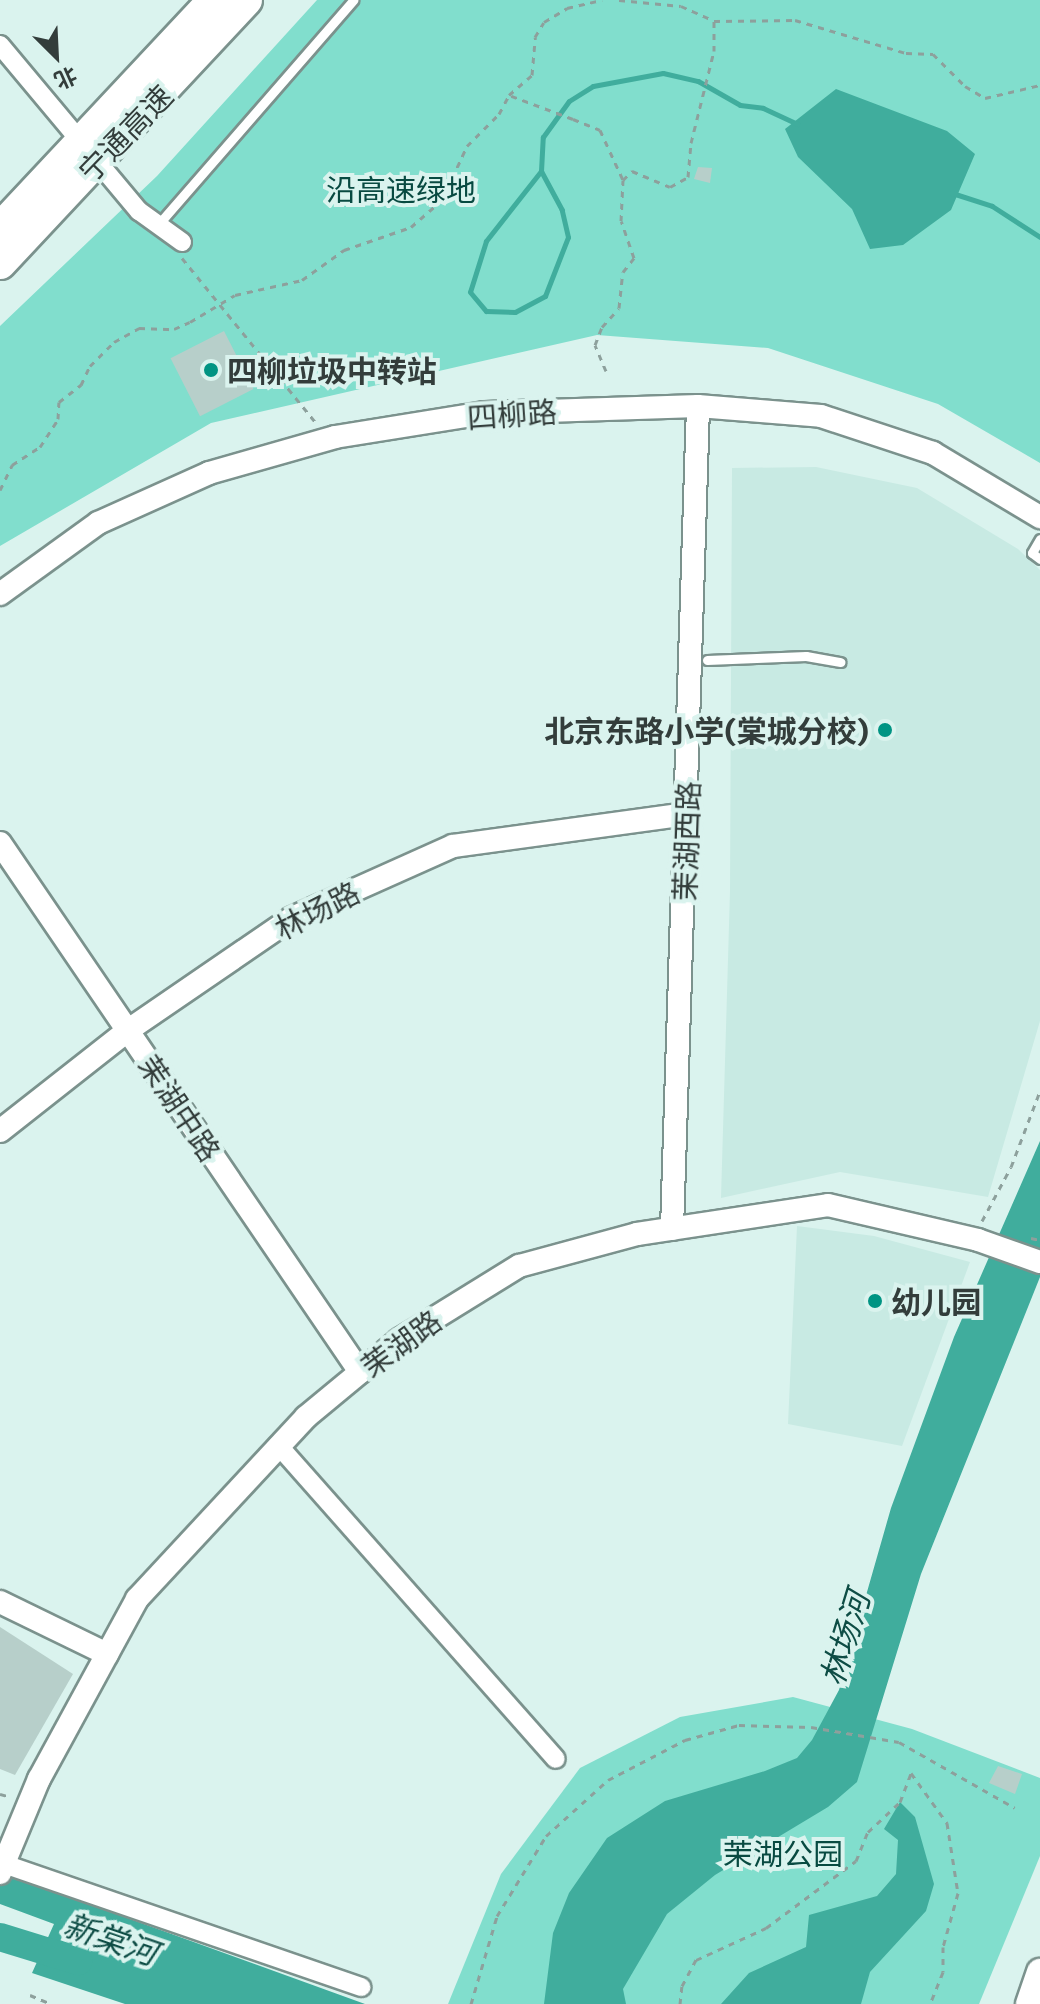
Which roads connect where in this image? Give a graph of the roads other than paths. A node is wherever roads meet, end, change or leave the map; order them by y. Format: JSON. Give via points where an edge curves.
{"nodes":[{"id":1,"x":214,"y":0,"type":"edge"},
{"id":2,"x":246,"y":0,"type":"edge"},
{"id":3,"x":353,"y":0,"type":"edge"},
{"id":4,"x":0,"y":45,"type":"edge"},
{"id":5,"x":90,"y":152,"type":"junction"},
{"id":6,"x":156,"y":228,"type":"road end"},
{"id":7,"x":0,"y":229,"type":"edge"},
{"id":8,"x":182,"y":242,"type":"dead end"},
{"id":9,"x":0,"y":263,"type":"edge"},
{"id":10,"x":698,"y":406,"type":"junction"},
{"id":11,"x":1040,"y":517,"type":"edge"},
{"id":12,"x":1040,"y":539,"type":"edge"},
{"id":13,"x":1040,"y":559,"type":"edge"},
{"id":14,"x":0,"y":594,"type":"edge"},
{"id":15,"x":707,"y":660,"type":"dead end"},
{"id":16,"x":840,"y":662,"type":"dead end"},
{"id":17,"x":687,"y":814,"type":"junction"},
{"id":18,"x":0,"y":843,"type":"edge"},
{"id":19,"x":127,"y":1031,"type":"junction"},
{"id":20,"x":0,"y":1131,"type":"edge"},
{"id":21,"x":672,"y":1229,"type":"junction"},
{"id":22,"x":1040,"y":1262,"type":"edge"},
{"id":23,"x":360,"y":1372,"type":"junction"},
{"id":24,"x":278,"y":1445,"type":"junction"},
{"id":25,"x":0,"y":1602,"type":"edge"},
{"id":26,"x":107,"y":1654,"type":"junction"},
{"id":27,"x":556,"y":1759,"type":"dead end"},
{"id":28,"x":2,"y":1869,"type":"edge"},
{"id":29,"x":1040,"y":1972,"type":"edge"},
{"id":30,"x":361,"y":1987,"type":"dead end"},
{"id":31,"x":1029,"y":2004,"type":"edge"}],
"edges":[{"from":1,"to":5,"type":"highway","name":"宁通高速"},
{"from":2,"to":5,"type":"highway","name":"宁通高速"},
{"from":3,"to":6,"type":"lane"},
{"from":4,"to":5,"type":"street"},
{"from":5,"to":7,"type":"highway","name":"宁通高速"},
{"from":5,"to":8,"type":"street","via":[[139,211]]},
{"from":5,"to":9,"type":"highway","name":"宁通高速"},
{"from":10,"to":11,"type":"street","name":"四柳路","via":[[821,416],[933,453]]},
{"from":10,"to":14,"type":"street","name":"四柳路","via":[[485,413],[326,440],[209,473],[98,523]]},
{"from":10,"to":17,"type":"street","name":"茉湖西路"},
{"from":12,"to":13,"type":"lane","via":[[1032,553]]},
{"from":15,"to":16,"type":"lane","via":[[806,656]]},
{"from":17,"to":19,"type":"street","name":"林场路","via":[[453,846],[292,918]]},
{"from":17,"to":21,"type":"street","name":"茉湖西路"},
{"from":18,"to":19,"type":"street","name":"茉湖中路"},
{"from":19,"to":20,"type":"street","name":"林场路"},
{"from":19,"to":23,"type":"street","name":"茉湖中路"},
{"from":21,"to":22,"type":"street","name":"茉湖路","via":[[828,1205],[980,1230]]},
{"from":21,"to":23,"type":"street","name":"茉湖路","via":[[519,1266],[399,1340]]},
{"from":23,"to":24,"type":"street","name":"茉湖路"},
{"from":24,"to":26,"type":"street","name":"茉湖路","via":[[137,1599]]},
{"from":24,"to":27,"type":"street"},
{"from":25,"to":26,"type":"street"},
{"from":26,"to":28,"type":"street","name":"茉湖路","via":[[39,1779]]},
{"from":28,"to":30,"type":"street"},
{"from":29,"to":31,"type":"main road"}]}
